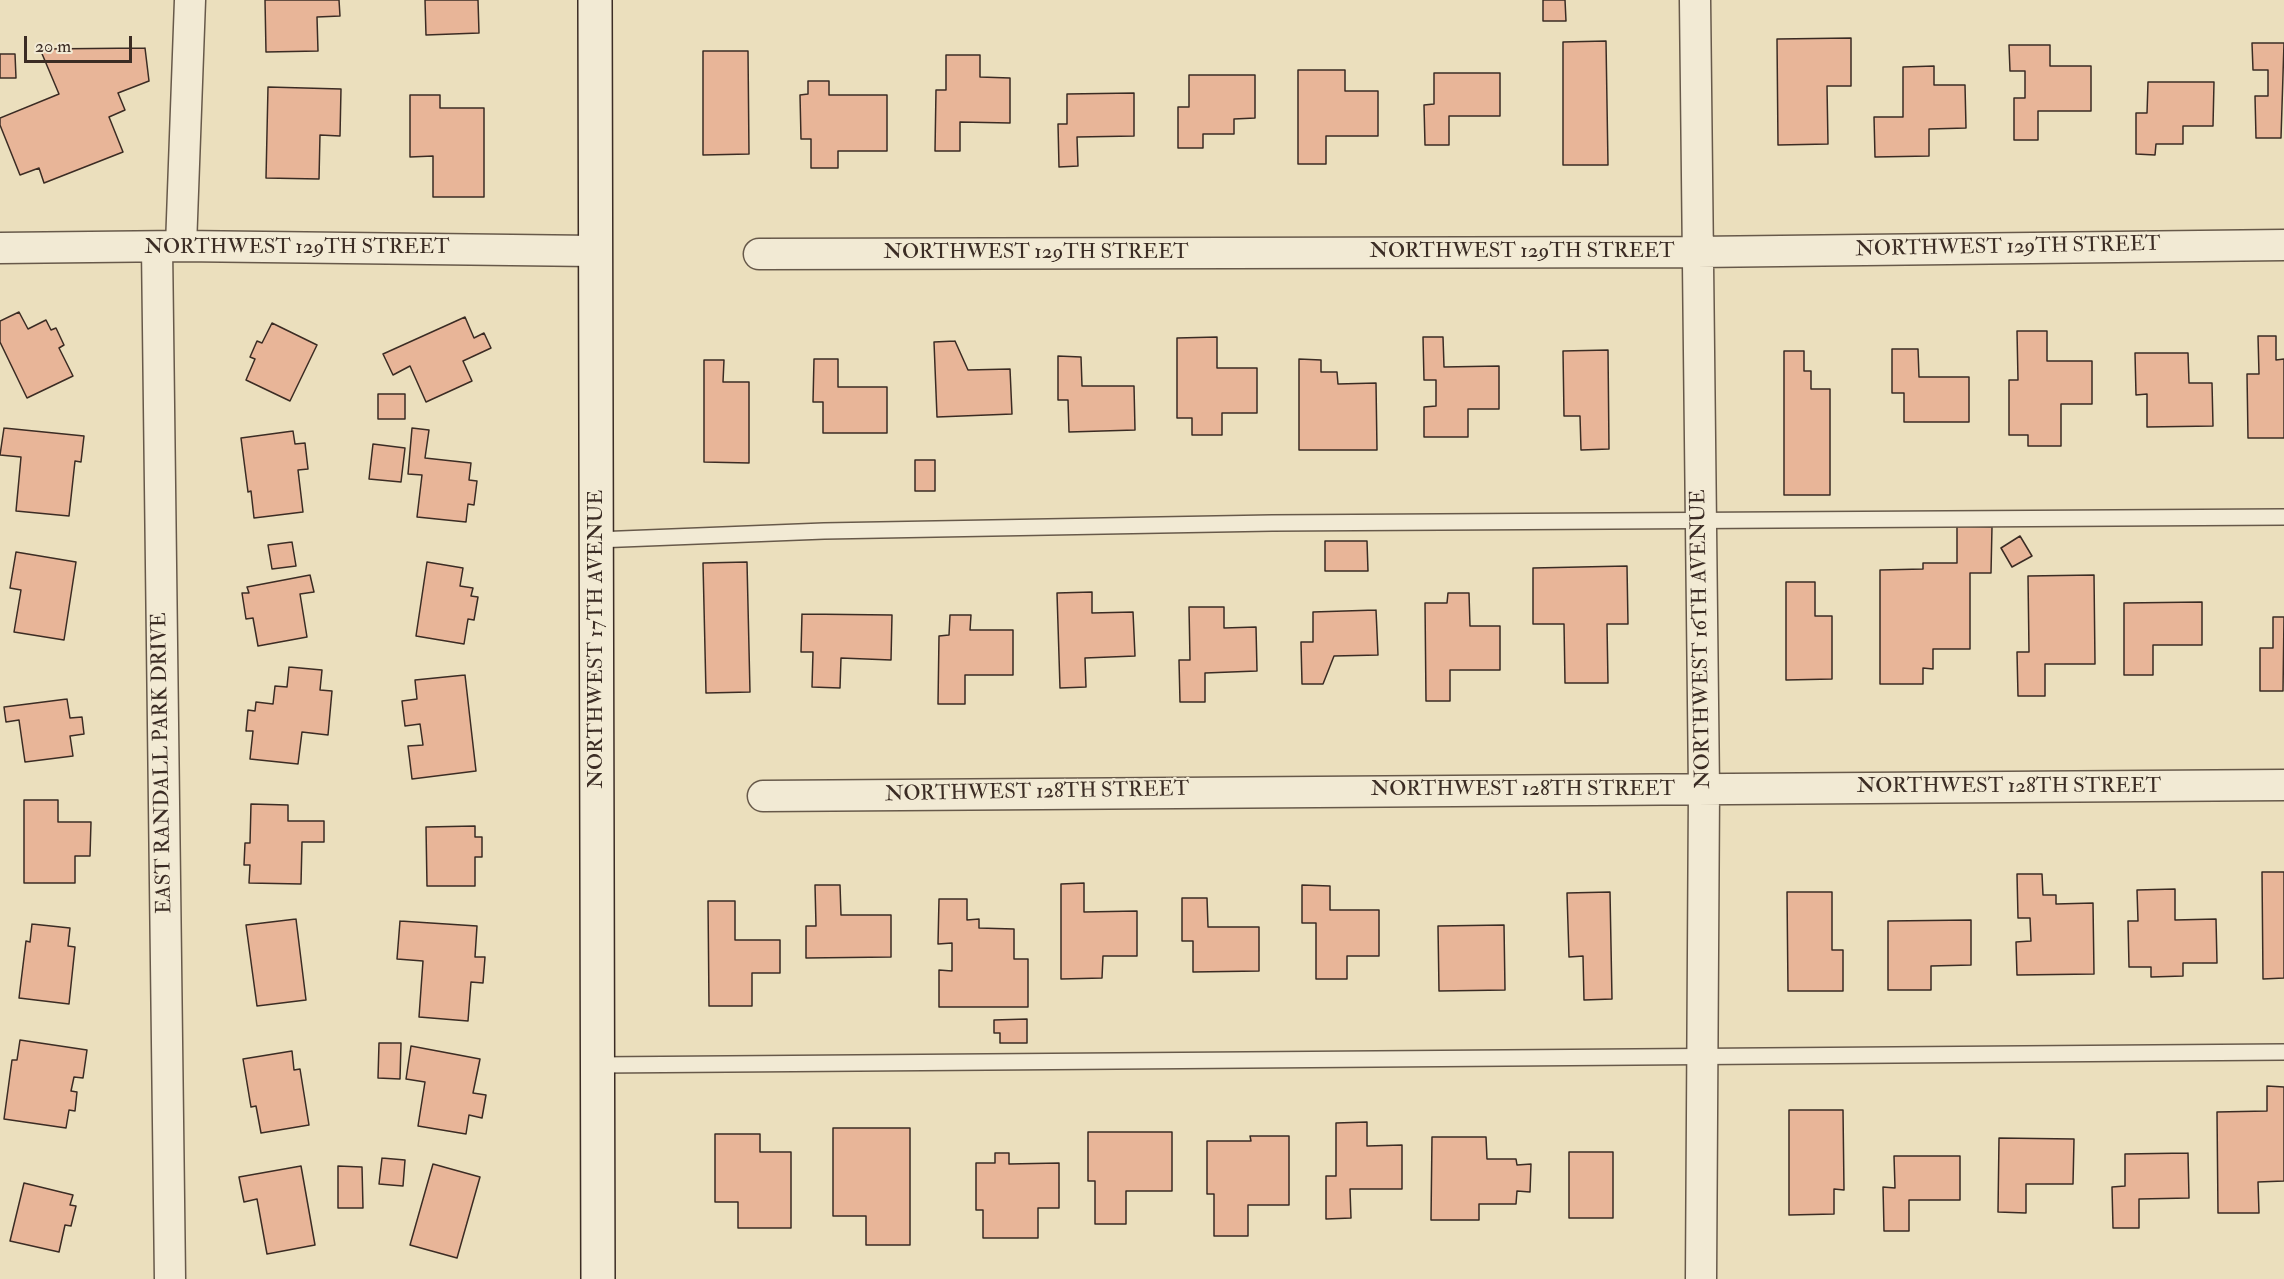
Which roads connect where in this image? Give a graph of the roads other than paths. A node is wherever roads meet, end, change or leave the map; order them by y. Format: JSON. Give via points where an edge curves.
{"nodes":[{"id":1,"x":190,"y":0,"type":"edge"},
{"id":2,"x":596,"y":0,"type":"edge"},
{"id":3,"x":1695,"y":0,"type":"edge"},
{"id":4,"x":2284,"y":245,"type":"edge"},
{"id":5,"x":169,"y":247,"type":"junction"},
{"id":6,"x":0,"y":248,"type":"edge"},
{"id":7,"x":594,"y":251,"type":"junction"},
{"id":8,"x":1697,"y":252,"type":"junction"},
{"id":9,"x":759,"y":254,"type":"dead end"},
{"id":10,"x":2284,"y":517,"type":"edge"},
{"id":11,"x":1701,"y":520,"type":"junction"},
{"id":12,"x":596,"y":540,"type":"junction"},
{"id":13,"x":2284,"y":785,"type":"edge"},
{"id":14,"x":1704,"y":789,"type":"junction"},
{"id":15,"x":763,"y":796,"type":"dead end"},
{"id":16,"x":2284,"y":1052,"type":"edge"},
{"id":17,"x":1702,"y":1057,"type":"junction"},
{"id":18,"x":598,"y":1065,"type":"junction"},
{"id":19,"x":170,"y":1279,"type":"edge"},
{"id":20,"x":598,"y":1279,"type":"edge"},
{"id":21,"x":1701,"y":1279,"type":"edge"}],
"edges":[{"from":1,"to":5,"type":"street","name":"EAST RANDALL PARK DRIVE"},
{"from":2,"to":7,"type":"main road","name":"NORTHWEST 17TH AVENUE"},
{"from":3,"to":8,"type":"street","name":"NORTHWEST 16TH AVENUE"},
{"from":4,"to":8,"type":"street","name":"NORTHWEST 129TH STREET"},
{"from":5,"to":6,"type":"street","name":"NORTHWEST 129TH STREET"},
{"from":5,"to":7,"type":"street","name":"NORTHWEST 129TH STREET"},
{"from":5,"to":19,"type":"street","name":"EAST RANDALL PARK DRIVE"},
{"from":7,"to":12,"type":"main road","name":"NORTHWEST 17TH AVENUE"},
{"from":8,"to":9,"type":"street","name":"NORTHWEST 129TH STREET"},
{"from":8,"to":11,"type":"street","name":"NORTHWEST 16TH AVENUE"},
{"from":10,"to":11,"type":"lane"},
{"from":11,"to":12,"type":"lane","via":[[824,531]]},
{"from":11,"to":14,"type":"street","name":"NORTHWEST 16TH AVENUE"},
{"from":12,"to":18,"type":"main road","name":"NORTHWEST 17TH AVENUE"},
{"from":13,"to":14,"type":"street","name":"NORTHWEST 128TH STREET"},
{"from":14,"to":15,"type":"street","name":"NORTHWEST 128TH STREET"},
{"from":14,"to":17,"type":"street","name":"NORTHWEST 16TH AVENUE"},
{"from":16,"to":17,"type":"lane"},
{"from":17,"to":18,"type":"lane"},
{"from":17,"to":21,"type":"street","name":"NORTHWEST 16TH AVENUE"},
{"from":18,"to":20,"type":"main road","name":"NORTHWEST 17TH AVENUE"}]}
